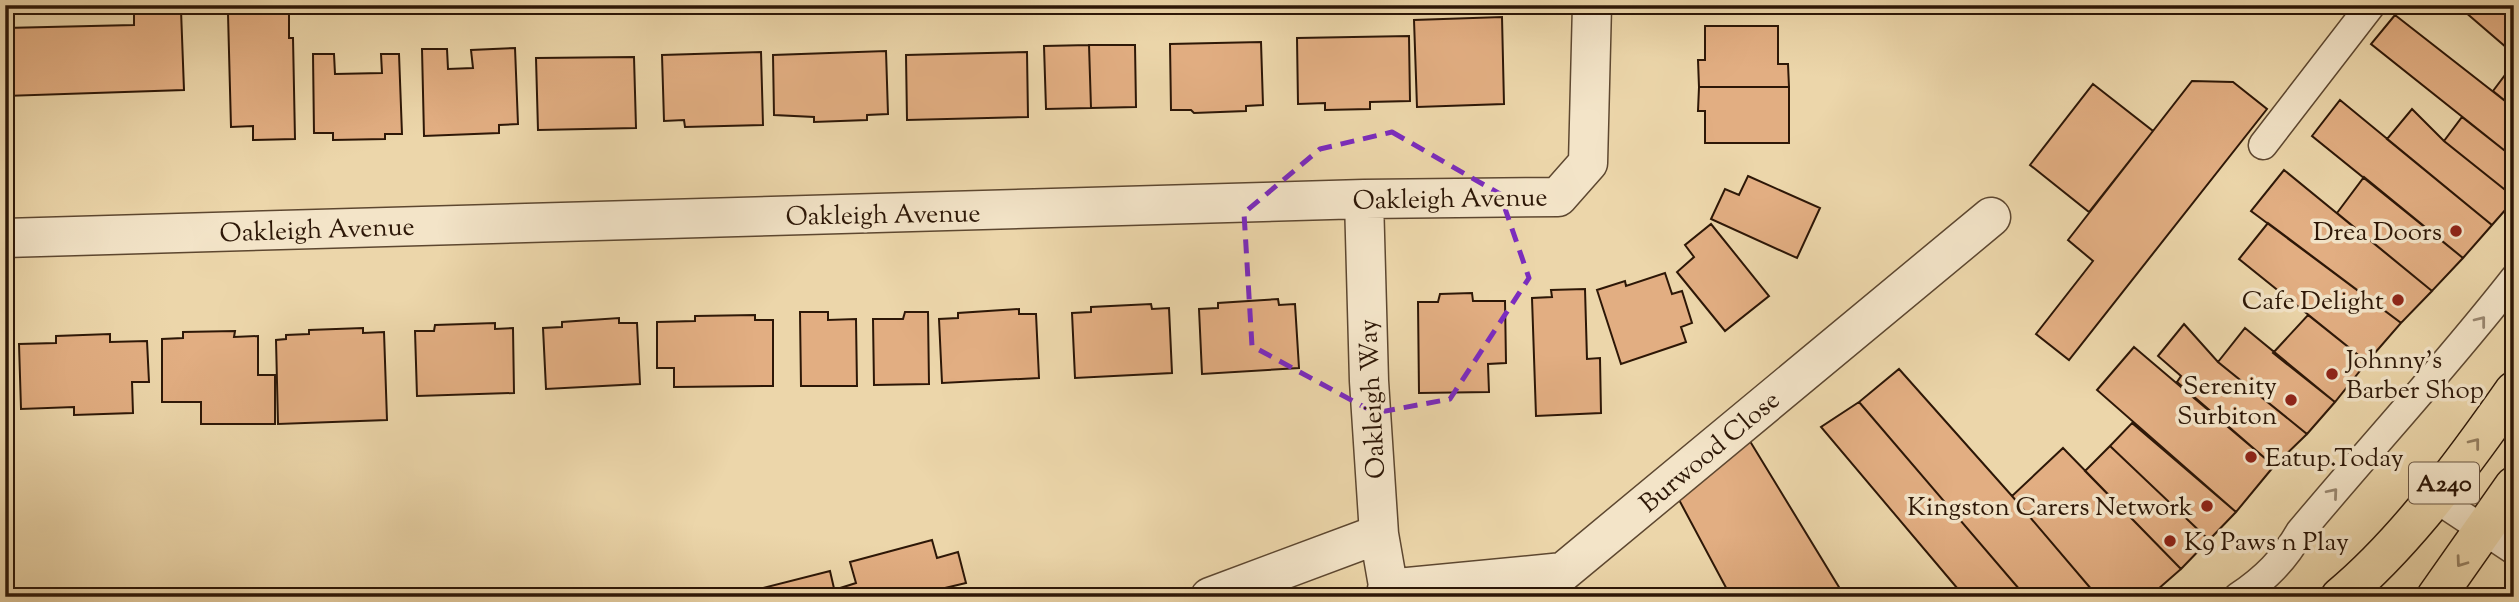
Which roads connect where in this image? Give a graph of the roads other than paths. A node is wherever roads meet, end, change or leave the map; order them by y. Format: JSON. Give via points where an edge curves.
{"nodes":[{"id":1,"x":1592,"y":5,"type":"edge"},
{"id":2,"x":2371,"y":5,"type":"edge"},
{"id":3,"x":2263,"y":145,"type":"dead end"},
{"id":4,"x":1364,"y":199,"type":"junction"},
{"id":5,"x":1991,"y":218,"type":"dead end"},
{"id":6,"x":5,"y":238,"type":"edge"},
{"id":7,"x":2514,"y":279,"type":"edge"},
{"id":8,"x":2514,"y":391,"type":"edge"},
{"id":9,"x":2514,"y":486,"type":"edge"},
{"id":10,"x":2434,"y":497,"type":"junction"},
{"id":11,"x":1379,"y":534,"type":"junction"},
{"id":12,"x":2499,"y":540,"type":"edge"},
{"id":13,"x":1388,"y":593,"type":"edge"},
{"id":14,"x":1210,"y":597,"type":"edge"},
{"id":15,"x":2238,"y":597,"type":"edge"},
{"id":16,"x":2340,"y":597,"type":"edge"},
{"id":17,"x":2436,"y":597,"type":"edge"}],
"edges":[{"from":1,"to":4,"type":"street","name":"Oakleigh Avenue","via":[[1588,163],[1558,197]]},
{"from":2,"to":3,"type":"lane"},
{"from":4,"to":6,"type":"street","name":"Oakleigh Avenue"},
{"from":4,"to":11,"type":"street","name":"Oakleigh Way"},
{"from":5,"to":13,"type":"street","name":"Burwood Close","via":[[1563,572]]},
{"from":15,"to":7,"type":"lane","one_way":true,"via":[[2287,554],[2300,532]]},
{"from":10,"to":8,"type":"main road","number":"A240","one_way":true},
{"from":9,"to":12,"type":"main road","number":"A240"},
{"from":10,"to":12,"type":"lane"},
{"from":10,"to":16,"type":"main road","number":"A240","via":[[2370,571]]},
{"from":11,"to":13,"type":"street","name":"Oakleigh Way"},
{"from":11,"to":14,"type":"street"},
{"from":12,"to":17,"type":"main road","number":"A240","one_way":true}]}
